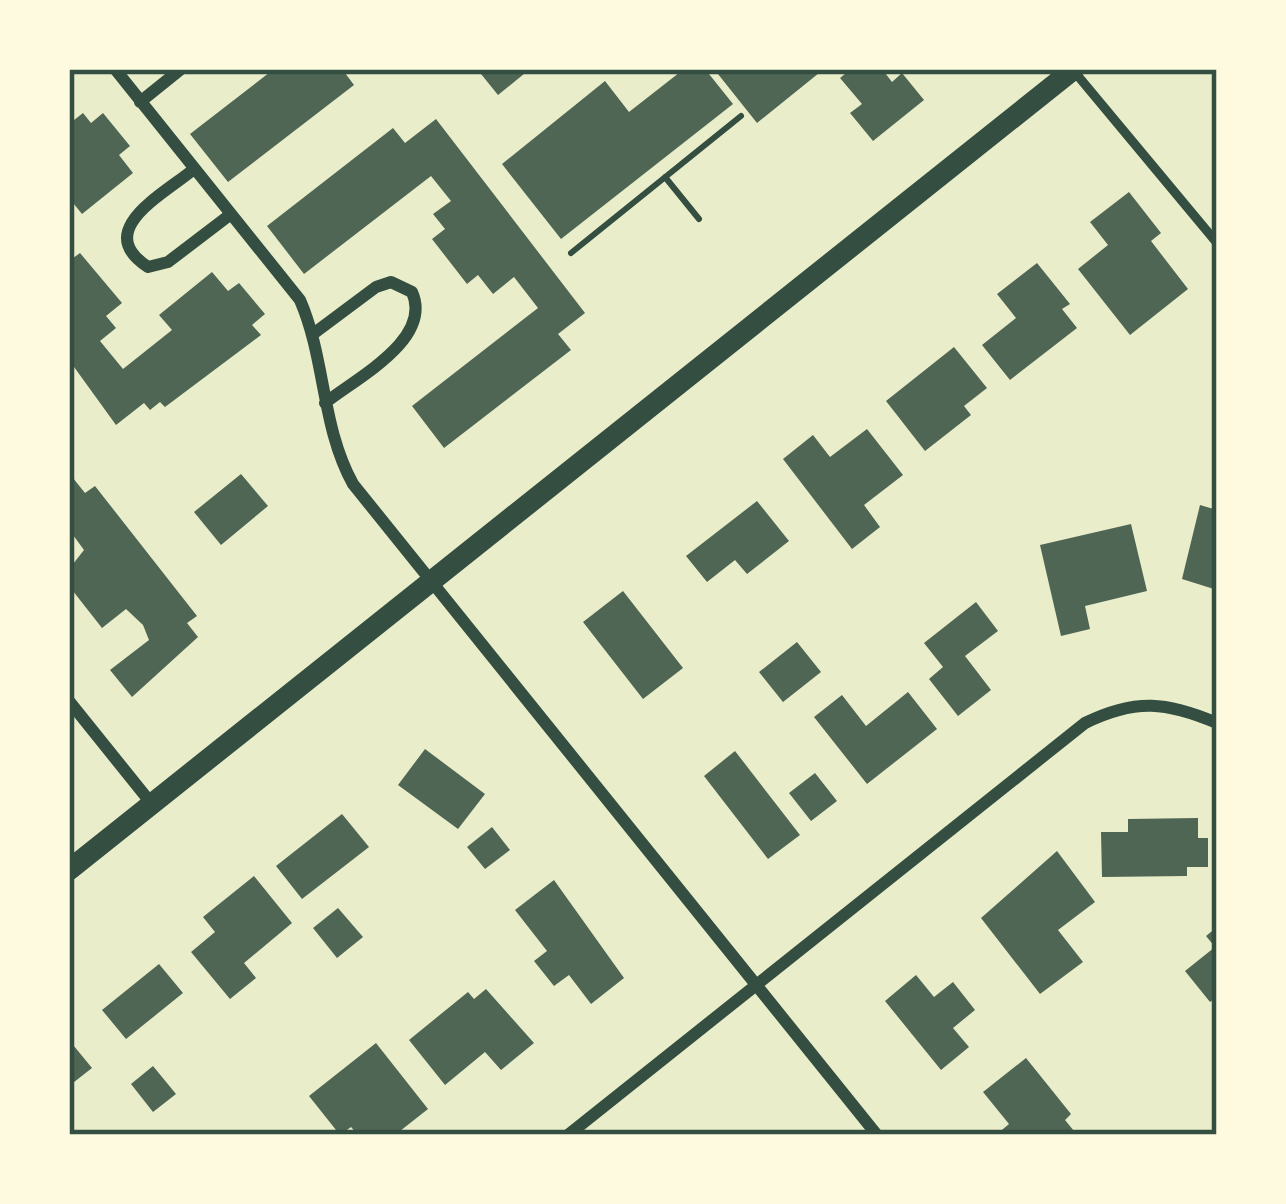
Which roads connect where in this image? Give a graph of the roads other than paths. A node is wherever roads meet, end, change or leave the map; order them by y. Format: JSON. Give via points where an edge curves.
{"nodes":[{"id":1,"x":115,"y":69,"type":"edge"},
{"id":2,"x":181,"y":69,"type":"edge"},
{"id":3,"x":1065,"y":72,"type":"edge"},
{"id":4,"x":140,"y":102,"type":"junction"},
{"id":5,"x":194,"y":170,"type":"junction"},
{"id":6,"x":231,"y":214,"type":"junction"},
{"id":7,"x":1217,"y":242,"type":"edge"},
{"id":8,"x":313,"y":334,"type":"junction"},
{"id":9,"x":326,"y":403,"type":"junction"},
{"id":10,"x":432,"y":579,"type":"junction"},
{"id":11,"x":69,"y":701,"type":"edge"},
{"id":12,"x":1217,"y":723,"type":"edge"},
{"id":13,"x":151,"y":803,"type":"junction"},
{"id":14,"x":69,"y":869,"type":"edge"},
{"id":15,"x":757,"y":984,"type":"junction"},
{"id":16,"x":568,"y":1135,"type":"edge"},
{"id":17,"x":877,"y":1135,"type":"edge"}],
"edges":[{"from":1,"to":4,"type":"street"},
{"from":2,"to":4,"type":"street"},
{"from":3,"to":7,"type":"lane"},
{"from":3,"to":10,"type":"street"},
{"from":4,"to":5,"type":"street"},
{"from":5,"to":6,"type":"street"},
{"from":5,"to":6,"type":"street","via":[[130,221],[131,255],[148,267],[168,262]]},
{"from":6,"to":8,"type":"street","via":[[300,300]]},
{"from":8,"to":9,"type":"street"},
{"from":8,"to":9,"type":"street","via":[[391,282],[412,292],[418,307],[418,321],[401,342]]},
{"from":9,"to":10,"type":"street","via":[[352,484]]},
{"from":10,"to":13,"type":"street"},
{"from":10,"to":15,"type":"street"},
{"from":11,"to":13,"type":"street"},
{"from":12,"to":15,"type":"street","via":[[1170,703],[1085,723]]},
{"from":13,"to":14,"type":"street"},
{"from":15,"to":16,"type":"street"},
{"from":15,"to":17,"type":"street"}]}
